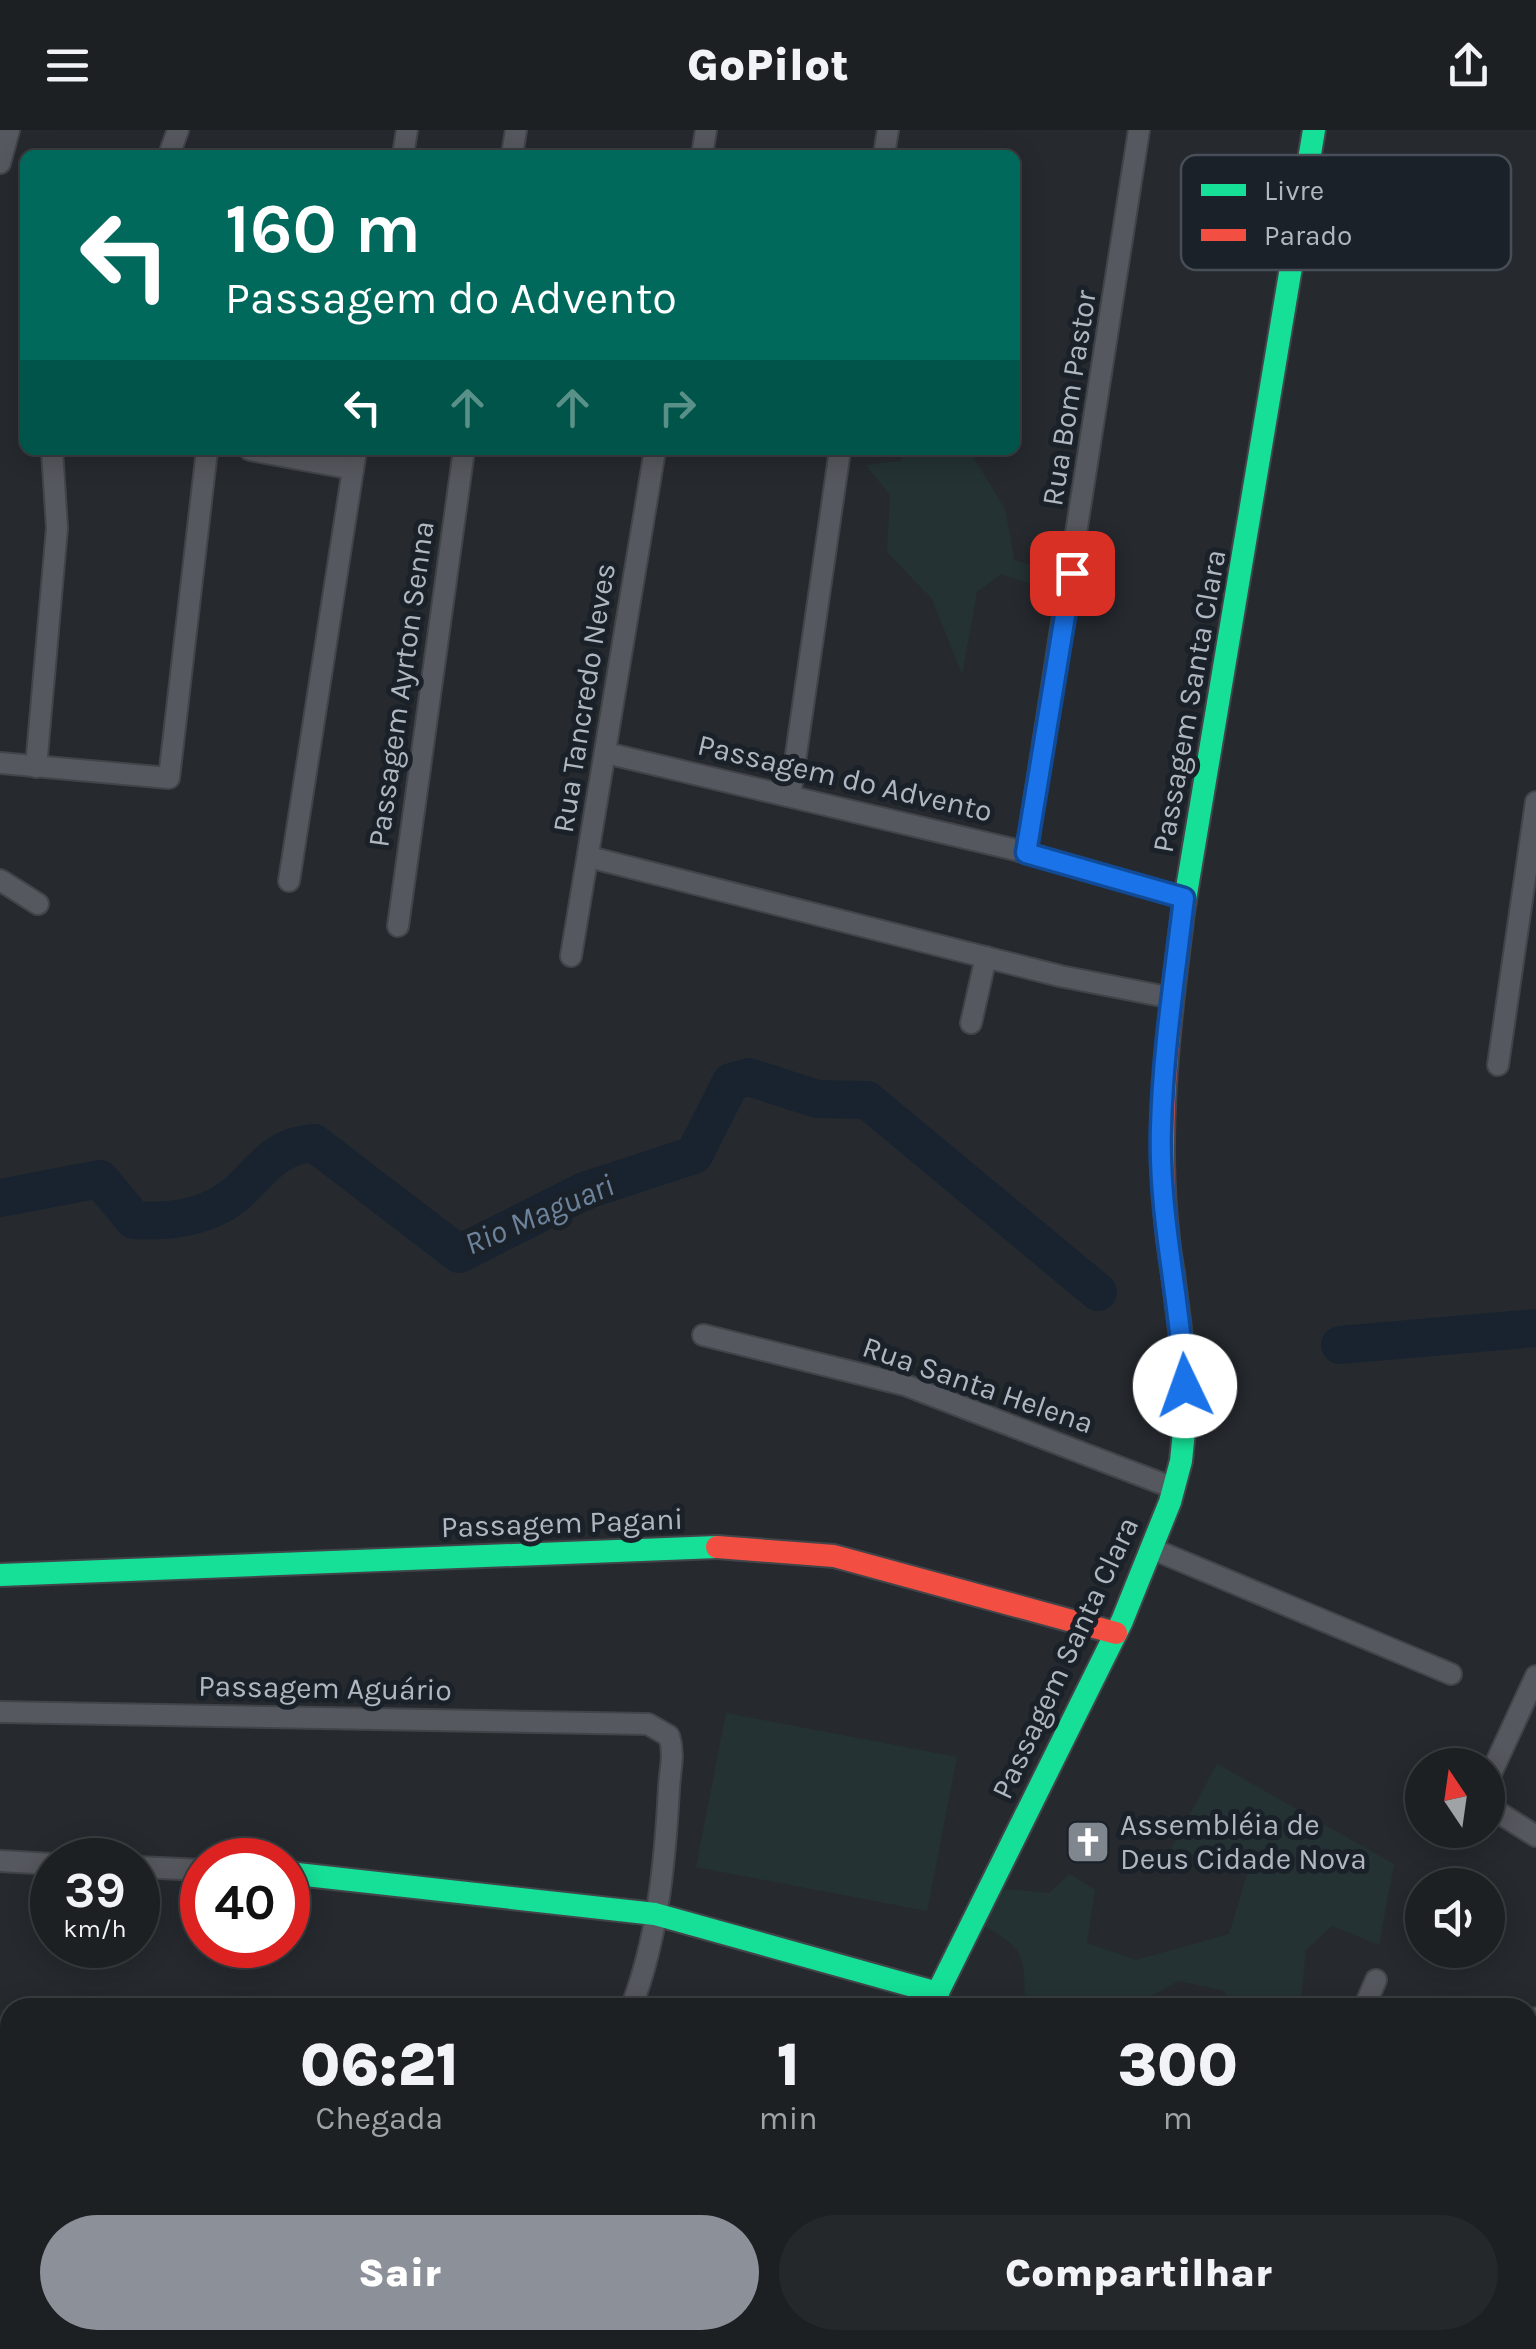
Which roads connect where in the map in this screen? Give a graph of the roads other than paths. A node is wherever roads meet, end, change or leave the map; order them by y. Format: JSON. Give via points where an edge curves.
{"nodes":[{"id":1,"x":9,"y":130,"type":"edge"},
{"id":2,"x":1140,"y":130,"type":"edge"},
{"id":3,"x":1314,"y":130,"type":"edge"},
{"id":4,"x":1310,"y":155,"type":"edge"},
{"id":5,"x":0,"y":164,"type":"edge"},
{"id":6,"x":1290,"y":270,"type":"edge"},
{"id":7,"x":52,"y":455,"type":"edge"},
{"id":8,"x":206,"y":455,"type":"edge"},
{"id":9,"x":308,"y":455,"type":"edge"},
{"id":10,"x":463,"y":455,"type":"edge"},
{"id":11,"x":654,"y":455,"type":"edge"},
{"id":12,"x":839,"y":455,"type":"edge"},
{"id":13,"x":354,"y":459,"type":"edge"},
{"id":14,"x":606,"y":753,"type":"junction"},
{"id":15,"x":0,"y":763,"type":"edge"},
{"id":16,"x":36,"y":766,"type":"junction"},
{"id":17,"x":790,"y":796,"type":"junction"},
{"id":18,"x":1536,"y":802,"type":"edge"},
{"id":19,"x":1026,"y":853,"type":"junction"},
{"id":20,"x":589,"y":857,"type":"junction"},
{"id":21,"x":0,"y":880,"type":"edge"},
{"id":22,"x":289,"y":881,"type":"dead end"},
{"id":23,"x":1184,"y":898,"type":"junction"},
{"id":24,"x":38,"y":904,"type":"dead end"},
{"id":25,"x":398,"y":926,"type":"dead end"},
{"id":26,"x":570,"y":956,"type":"dead end"},
{"id":27,"x":986,"y":956,"type":"junction"},
{"id":28,"x":1172,"y":998,"type":"junction"},
{"id":29,"x":971,"y":1024,"type":"dead end"},
{"id":30,"x":1498,"y":1065,"type":"dead end"},
{"id":31,"x":704,"y":1335,"type":"dead end"},
{"id":32,"x":1172,"y":1487,"type":"junction"},
{"id":33,"x":1155,"y":1550,"type":"junction"},
{"id":34,"x":0,"y":1575,"type":"edge"},
{"id":35,"x":1116,"y":1633,"type":"junction"},
{"id":36,"x":1451,"y":1674,"type":"dead end"},
{"id":37,"x":1536,"y":1676,"type":"edge"},
{"id":38,"x":0,"y":1712,"type":"edge"},
{"id":39,"x":1503,"y":1748,"type":"edge"},
{"id":40,"x":1505,"y":1817,"type":"edge"},
{"id":41,"x":1536,"y":1836,"type":"edge"},
{"id":42,"x":0,"y":1862,"type":"edge"},
{"id":43,"x":30,"y":1863,"type":"edge"},
{"id":44,"x":310,"y":1875,"type":"edge"},
{"id":45,"x":655,"y":1914,"type":"junction"},
{"id":46,"x":1376,"y":1980,"type":"dead end"},
{"id":47,"x":635,"y":1998,"type":"edge"},
{"id":48,"x":928,"y":1998,"type":"edge"},
{"id":49,"x":935,"y":1998,"type":"edge"},
{"id":50,"x":1368,"y":1998,"type":"edge"}],
"edges":[{"from":1,"to":5,"type":"street"},
{"from":2,"to":19,"type":"street","name":"Rua Bom Pastor"},
{"from":3,"to":4,"type":"street","name":"Passagem Santa Clara"},
{"from":6,"to":23,"type":"street","name":"Passagem Santa Clara"},
{"from":7,"to":16,"type":"street","via":[[57,528]]},
{"from":8,"to":16,"type":"street","via":[[169,778]]},
{"from":9,"to":13,"type":"street"},
{"from":10,"to":25,"type":"street","name":"Passagem Ayrton Senna"},
{"from":11,"to":14,"type":"street","name":"Rua Tancredo Neves"},
{"from":12,"to":17,"type":"street"},
{"from":13,"to":22,"type":"street"},
{"from":14,"to":17,"type":"street","name":"Passagem do Advento"},
{"from":14,"to":20,"type":"street","name":"Rua Tancredo Neves"},
{"from":15,"to":16,"type":"street"},
{"from":17,"to":19,"type":"street","name":"Passagem do Advento"},
{"from":18,"to":30,"type":"street"},
{"from":19,"to":23,"type":"street","name":"Passagem do Advento"},
{"from":20,"to":26,"type":"street","name":"Rua Tancredo Neves"},
{"from":20,"to":27,"type":"street"},
{"from":21,"to":24,"type":"street"},
{"from":23,"to":28,"type":"street","name":"Passagem Santa Clara"},
{"from":27,"to":28,"type":"street"},
{"from":27,"to":29,"type":"street"},
{"from":28,"to":32,"type":"street","name":"Passagem Santa Clara","via":[[1162,1186],[1187,1413]]},
{"from":31,"to":32,"type":"street","name":"Rua Santa Helena","via":[[906,1384]]},
{"from":32,"to":33,"type":"street","name":"Passagem Santa Clara"},
{"from":33,"to":35,"type":"street","name":"Passagem Santa Clara"},
{"from":33,"to":36,"type":"street"},
{"from":34,"to":35,"type":"street","name":"Passagem Pagani","via":[[714,1547],[834,1556]]},
{"from":35,"to":49,"type":"street","name":"Passagem Santa Clara"},
{"from":37,"to":39,"type":"street"},
{"from":38,"to":45,"type":"street","name":"Passagem Aguário","via":[[648,1724],[669,1736],[674,1753]]},
{"from":40,"to":41,"type":"street"},
{"from":42,"to":43,"type":"street"},
{"from":44,"to":45,"type":"street"},
{"from":45,"to":47,"type":"street"},
{"from":45,"to":48,"type":"street"},
{"from":46,"to":50,"type":"street"}]}
